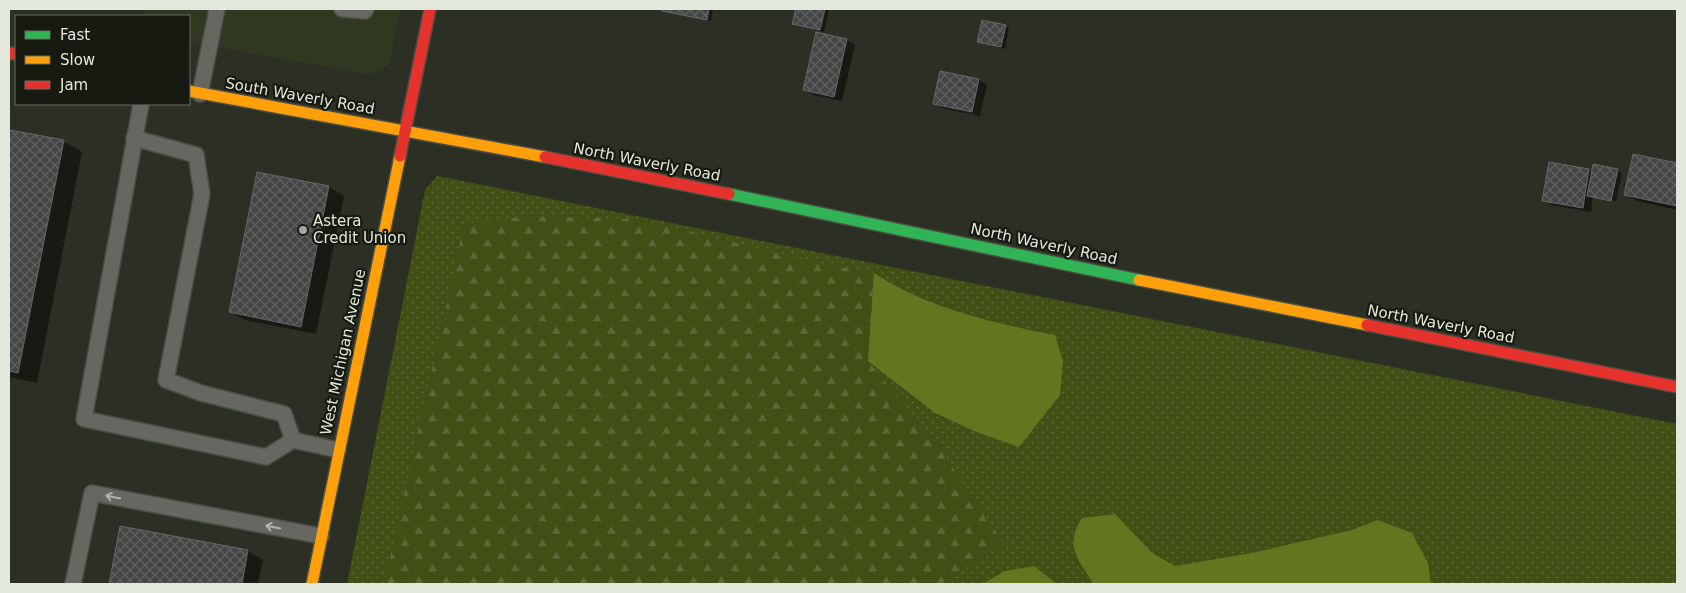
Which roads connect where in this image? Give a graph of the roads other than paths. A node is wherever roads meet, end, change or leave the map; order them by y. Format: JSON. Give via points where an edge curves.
{"nodes":[{"id":1,"x":217,"y":9,"type":"edge"},
{"id":2,"x":342,"y":9,"type":"edge"},
{"id":3,"x":366,"y":9,"type":"edge"},
{"id":4,"x":430,"y":9,"type":"edge"},
{"id":5,"x":195,"y":92,"type":"edge"},
{"id":6,"x":141,"y":105,"type":"edge"},
{"id":7,"x":405,"y":130,"type":"junction"},
{"id":8,"x":134,"y":138,"type":"junction"},
{"id":9,"x":1677,"y":387,"type":"edge"},
{"id":10,"x":293,"y":440,"type":"junction"},
{"id":11,"x":338,"y":450,"type":"junction"},
{"id":12,"x":321,"y":536,"type":"junction"},
{"id":13,"x":74,"y":584,"type":"edge"},
{"id":14,"x":312,"y":584,"type":"edge"}],
"edges":[{"from":1,"to":5,"type":"lane"},
{"from":2,"to":3,"type":"lane"},
{"from":4,"to":7,"type":"main road","name":"West Michigan Avenue"},
{"from":5,"to":7,"type":"main road","name":"South Waverly Road"},
{"from":6,"to":8,"type":"lane"},
{"from":7,"to":9,"type":"main road","name":"North Waverly Road"},
{"from":7,"to":11,"type":"main road","name":"West Michigan Avenue"},
{"from":8,"to":10,"type":"lane","via":[[196,155],[202,194],[166,380],[201,393],[284,414]]},
{"from":8,"to":10,"type":"lane","via":[[84,418],[266,457]]},
{"from":10,"to":11,"type":"lane"},
{"from":11,"to":12,"type":"main road","name":"West Michigan Avenue"},
{"from":12,"to":13,"type":"lane","one_way":true,"via":[[92,493]]},
{"from":12,"to":14,"type":"main road","name":"West Michigan Avenue"}]}
